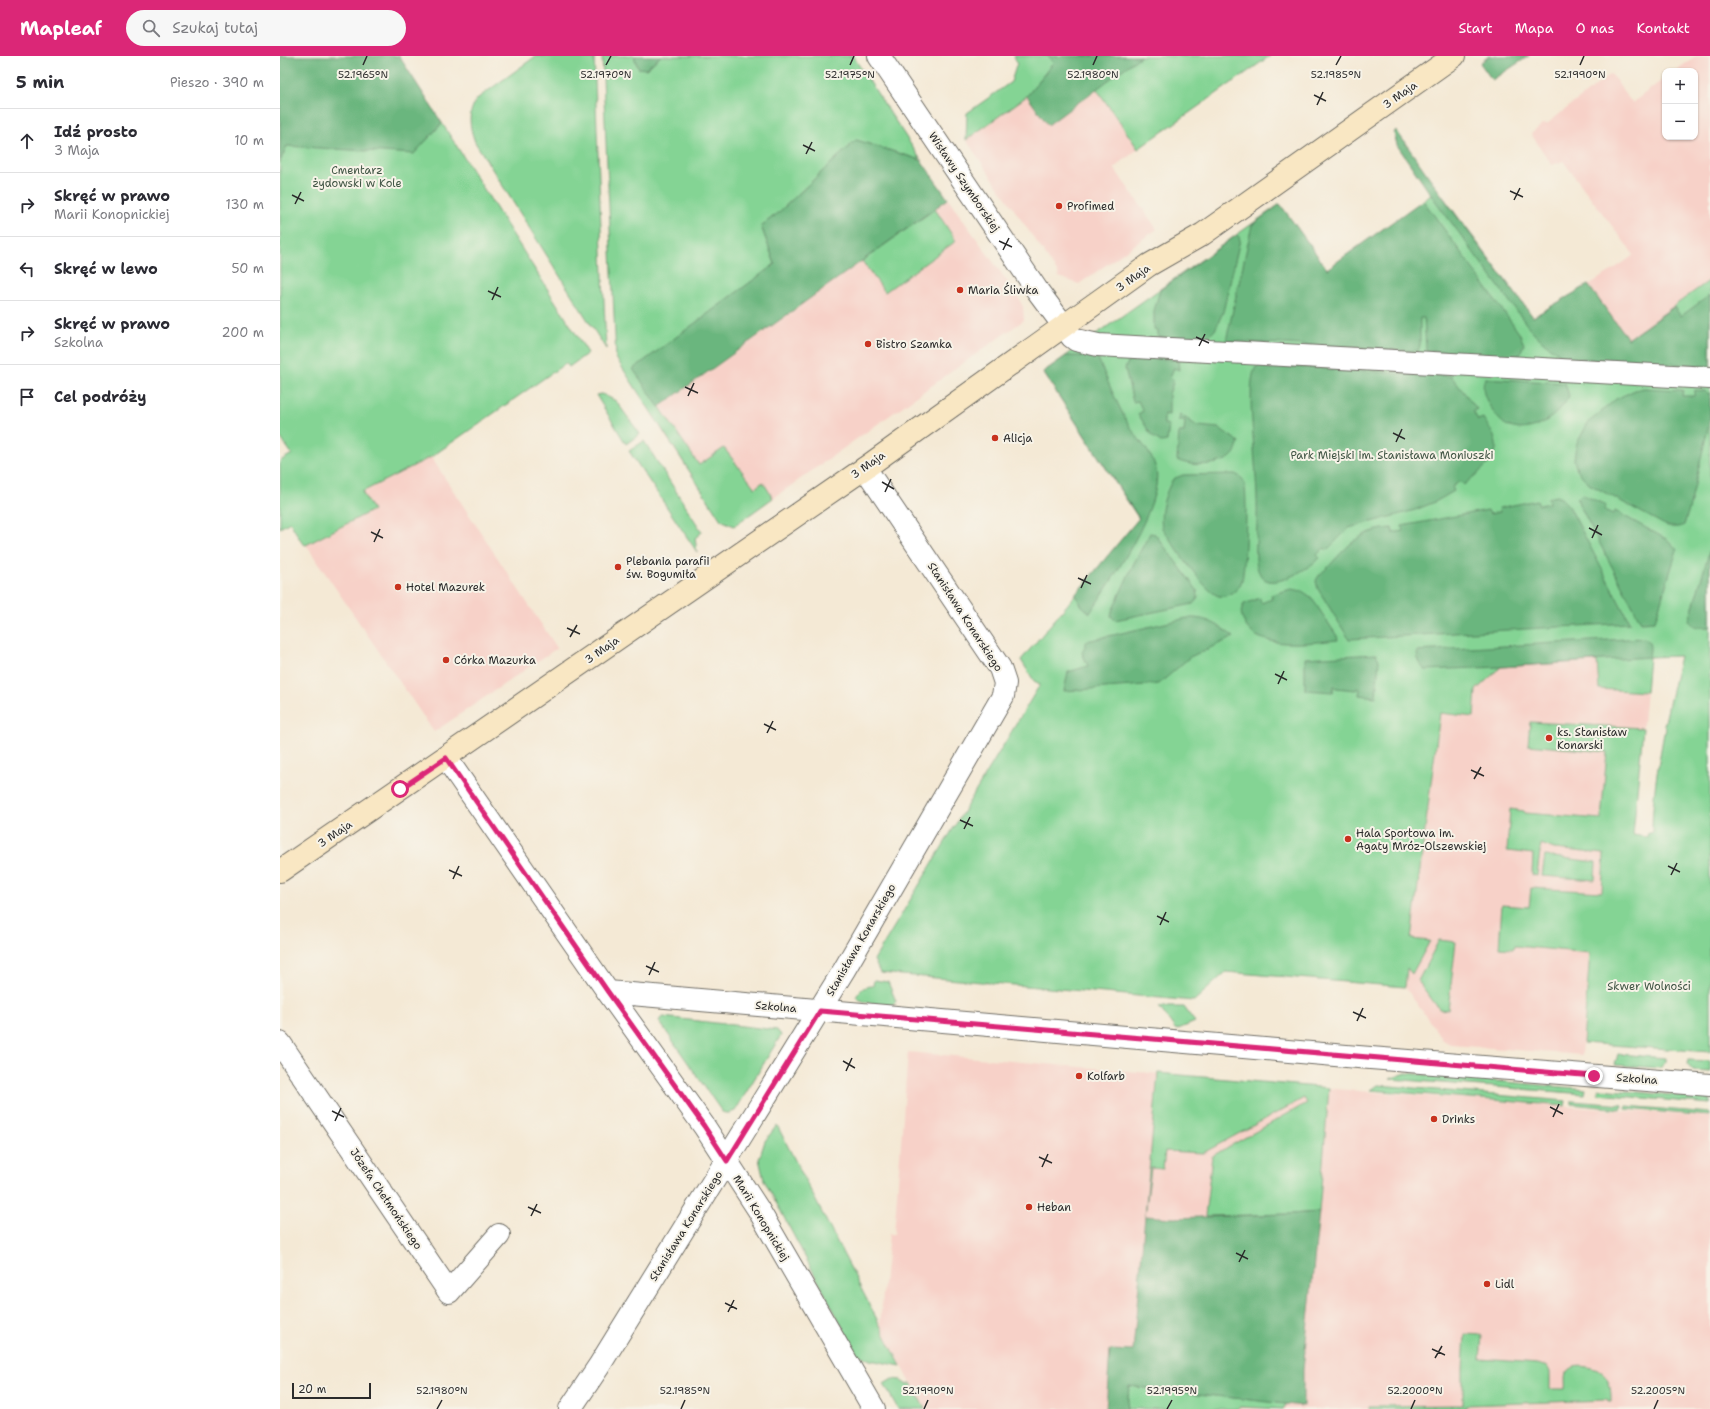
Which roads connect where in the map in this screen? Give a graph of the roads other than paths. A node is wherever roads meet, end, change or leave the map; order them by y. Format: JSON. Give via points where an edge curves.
{"nodes":[{"id":1,"x":879,"y":56,"type":"edge"},
{"id":2,"x":1454,"y":56,"type":"edge"},
{"id":3,"x":1064,"y":327,"type":"junction"},
{"id":4,"x":1710,"y":378,"type":"edge"},
{"id":5,"x":864,"y":468,"type":"junction"},
{"id":6,"x":446,"y":758,"type":"junction"},
{"id":7,"x":281,"y":869,"type":"edge"},
{"id":8,"x":608,"y":992,"type":"junction"},
{"id":9,"x":820,"y":1011,"type":"junction"},
{"id":10,"x":280,"y":1043,"type":"edge"},
{"id":11,"x":1710,"y":1085,"type":"edge"},
{"id":12,"x":727,"y":1161,"type":"junction"},
{"id":13,"x":500,"y":1235,"type":"dead end"},
{"id":14,"x":570,"y":1409,"type":"edge"},
{"id":15,"x":874,"y":1409,"type":"edge"}],
"edges":[{"from":1,"to":3,"type":"street","name":"Wisławy Szymborskiej"},
{"from":2,"to":3,"type":"street","name":"3 Maja","via":[[1203,234],[1149,265]]},
{"from":3,"to":4,"type":"street","name":"Wisławy Szymborskiej","via":[[1076,340],[1098,345]]},
{"from":3,"to":5,"type":"street","name":"3 Maja"},
{"from":5,"to":6,"type":"street","name":"3 Maja"},
{"from":5,"to":9,"type":"street","name":"Stanisława Konarskiego","via":[[1000,668],[1005,683],[1003,696]]},
{"from":6,"to":7,"type":"street","name":"3 Maja"},
{"from":6,"to":8,"type":"street","name":"Marii Konopnickiej"},
{"from":8,"to":9,"type":"street","name":"Szkolna"},
{"from":8,"to":12,"type":"street","name":"Marii Konopnickiej"},
{"from":9,"to":11,"type":"street","name":"Szkolna"},
{"from":9,"to":12,"type":"street","name":"Stanisława Konarskiego"},
{"from":10,"to":13,"type":"street","name":"Józefa Chełmońskiego","via":[[449,1292]]},
{"from":12,"to":14,"type":"street","name":"Stanisława Konarskiego"},
{"from":12,"to":15,"type":"street","name":"Marii Konopnickiej","via":[[758,1209]]}]}
